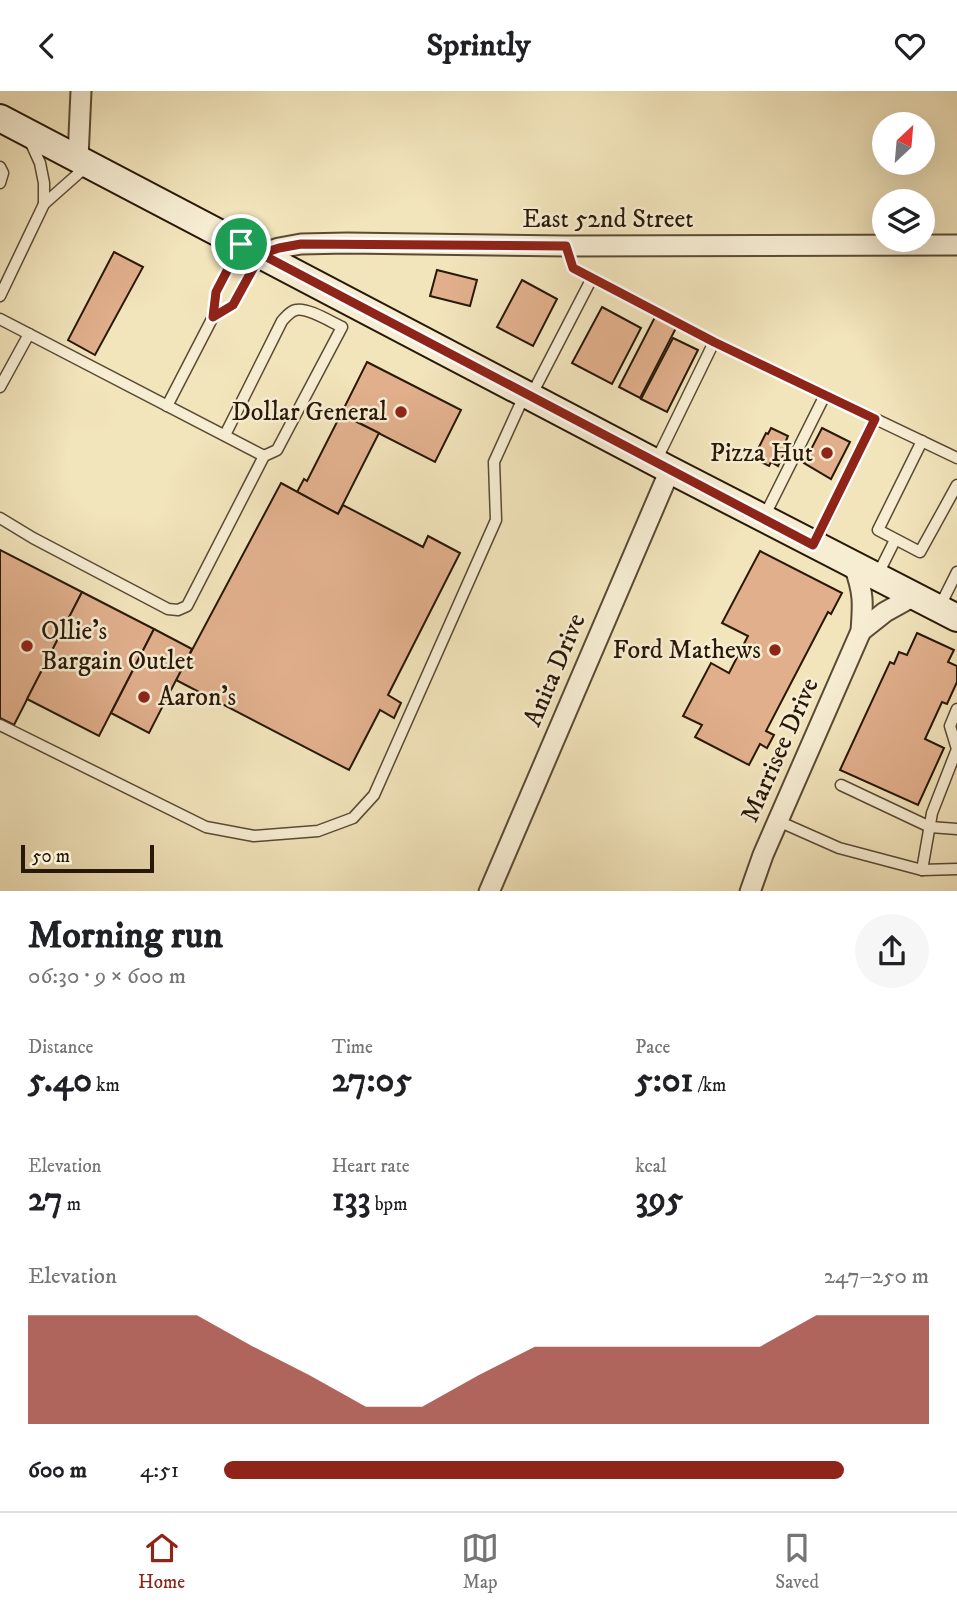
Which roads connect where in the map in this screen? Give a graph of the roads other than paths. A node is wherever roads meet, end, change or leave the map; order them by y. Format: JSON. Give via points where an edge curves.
{"nodes":[{"id":1,"x":81,"y":91,"type":"edge"},
{"id":2,"x":0,"y":118,"type":"edge"},
{"id":3,"x":25,"y":131,"type":"junction"},
{"id":4,"x":84,"y":161,"type":"junction"},
{"id":5,"x":0,"y":167,"type":"edge"},
{"id":6,"x":0,"y":183,"type":"edge"},
{"id":7,"x":44,"y":204,"type":"junction"},
{"id":8,"x":957,"y":245,"type":"edge"},
{"id":9,"x":566,"y":246,"type":"junction"},
{"id":10,"x":251,"y":249,"type":"junction"},
{"id":11,"x":592,"y":278,"type":"junction"},
{"id":12,"x":0,"y":296,"type":"edge"},
{"id":13,"x":213,"y":317,"type":"junction"},
{"id":14,"x":0,"y":319,"type":"edge"},
{"id":15,"x":29,"y":334,"type":"junction"},
{"id":16,"x":714,"y":342,"type":"junction"},
{"id":17,"x":0,"y":387,"type":"edge"},
{"id":18,"x":528,"y":395,"type":"junction"},
{"id":19,"x":825,"y":395,"type":"junction"},
{"id":20,"x":167,"y":406,"type":"junction"},
{"id":21,"x":875,"y":419,"type":"junction"},
{"id":22,"x":225,"y":435,"type":"junction"},
{"id":23,"x":922,"y":441,"type":"junction"},
{"id":24,"x":264,"y":456,"type":"junction"},
{"id":25,"x":957,"y":458,"type":"edge"},
{"id":26,"x":663,"y":466,"type":"junction"},
{"id":27,"x":957,"y":485,"type":"edge"},
{"id":28,"x":0,"y":518,"type":"edge"},
{"id":29,"x":763,"y":518,"type":"junction"},
{"id":30,"x":895,"y":540,"type":"junction"},
{"id":31,"x":813,"y":545,"type":"junction"},
{"id":32,"x":865,"y":572,"type":"junction"},
{"id":33,"x":957,"y":572,"type":"edge"},
{"id":34,"x":914,"y":596,"type":"junction"},
{"id":35,"x":948,"y":613,"type":"edge"},
{"id":36,"x":861,"y":631,"type":"junction"},
{"id":37,"x":957,"y":709,"type":"edge"},
{"id":38,"x":0,"y":725,"type":"edge"},
{"id":39,"x":957,"y":749,"type":"edge"},
{"id":40,"x":842,"y":785,"type":"dead end"},
{"id":41,"x":778,"y":821,"type":"junction"},
{"id":42,"x":930,"y":827,"type":"junction"},
{"id":43,"x":957,"y":829,"type":"edge"},
{"id":44,"x":957,"y":869,"type":"edge"},
{"id":45,"x":922,"y":870,"type":"junction"},
{"id":46,"x":489,"y":891,"type":"edge"},
{"id":47,"x":750,"y":891,"type":"edge"}],
"edges":[{"from":1,"to":4,"type":"street"},
{"from":2,"to":3,"type":"main road"},
{"from":3,"to":4,"type":"main road"},
{"from":3,"to":7,"type":"lane","via":[[40,163]]},
{"from":4,"to":7,"type":"lane"},
{"from":4,"to":10,"type":"main road"},
{"from":5,"to":6,"type":"lane"},
{"from":7,"to":12,"type":"lane"},
{"from":8,"to":9,"type":"street","name":"East 52nd Street"},
{"from":9,"to":10,"type":"street","name":"East 52nd Street","via":[[301,244]]},
{"from":9,"to":11,"type":"lane","via":[[573,268]]},
{"from":10,"to":13,"type":"lane","via":[[216,292]]},
{"from":10,"to":13,"type":"lane","via":[[233,305]]},
{"from":10,"to":18,"type":"main road"},
{"from":11,"to":16,"type":"lane"},
{"from":11,"to":18,"type":"lane"},
{"from":13,"to":20,"type":"lane"},
{"from":14,"to":15,"type":"lane"},
{"from":15,"to":17,"type":"lane"},
{"from":15,"to":20,"type":"lane"},
{"from":16,"to":19,"type":"lane"},
{"from":16,"to":26,"type":"lane"},
{"from":18,"to":26,"type":"main road"},
{"from":18,"to":38,"type":"lane","via":[[494,462],[496,520],[374,795],[354,818],[318,831],[254,836],[206,827]]},
{"from":19,"to":21,"type":"lane"},
{"from":19,"to":29,"type":"lane"},
{"from":20,"to":22,"type":"lane"},
{"from":21,"to":23,"type":"lane"},
{"from":21,"to":31,"type":"lane"},
{"from":22,"to":24,"type":"lane"},
{"from":22,"to":24,"type":"lane","via":[[289,314],[306,310],[342,327],[277,450]]},
{"from":23,"to":25,"type":"lane"},
{"from":23,"to":30,"type":"lane","via":[[878,530]]},
{"from":24,"to":28,"type":"lane","via":[[187,606],[178,610],[168,609]]},
{"from":26,"to":29,"type":"main road"},
{"from":26,"to":46,"type":"street","name":"Anita Drive"},
{"from":27,"to":30,"type":"lane","via":[[920,552]]},
{"from":29,"to":31,"type":"main road"},
{"from":30,"to":32,"type":"lane"},
{"from":31,"to":32,"type":"main road"},
{"from":32,"to":34,"type":"main road"},
{"from":32,"to":36,"type":"street","name":"Marrisee Drive"},
{"from":33,"to":35,"type":"lane"},
{"from":34,"to":35,"type":"main road"},
{"from":34,"to":36,"type":"street"},
{"from":36,"to":41,"type":"street","name":"Marrisee Drive"},
{"from":37,"to":39,"type":"lane","via":[[950,726]]},
{"from":39,"to":42,"type":"lane"},
{"from":40,"to":42,"type":"lane"},
{"from":41,"to":45,"type":"lane","via":[[839,848]]},
{"from":41,"to":47,"type":"street","name":"Marrisee Drive"},
{"from":42,"to":43,"type":"lane"},
{"from":42,"to":45,"type":"lane"},
{"from":44,"to":45,"type":"lane"}]}
